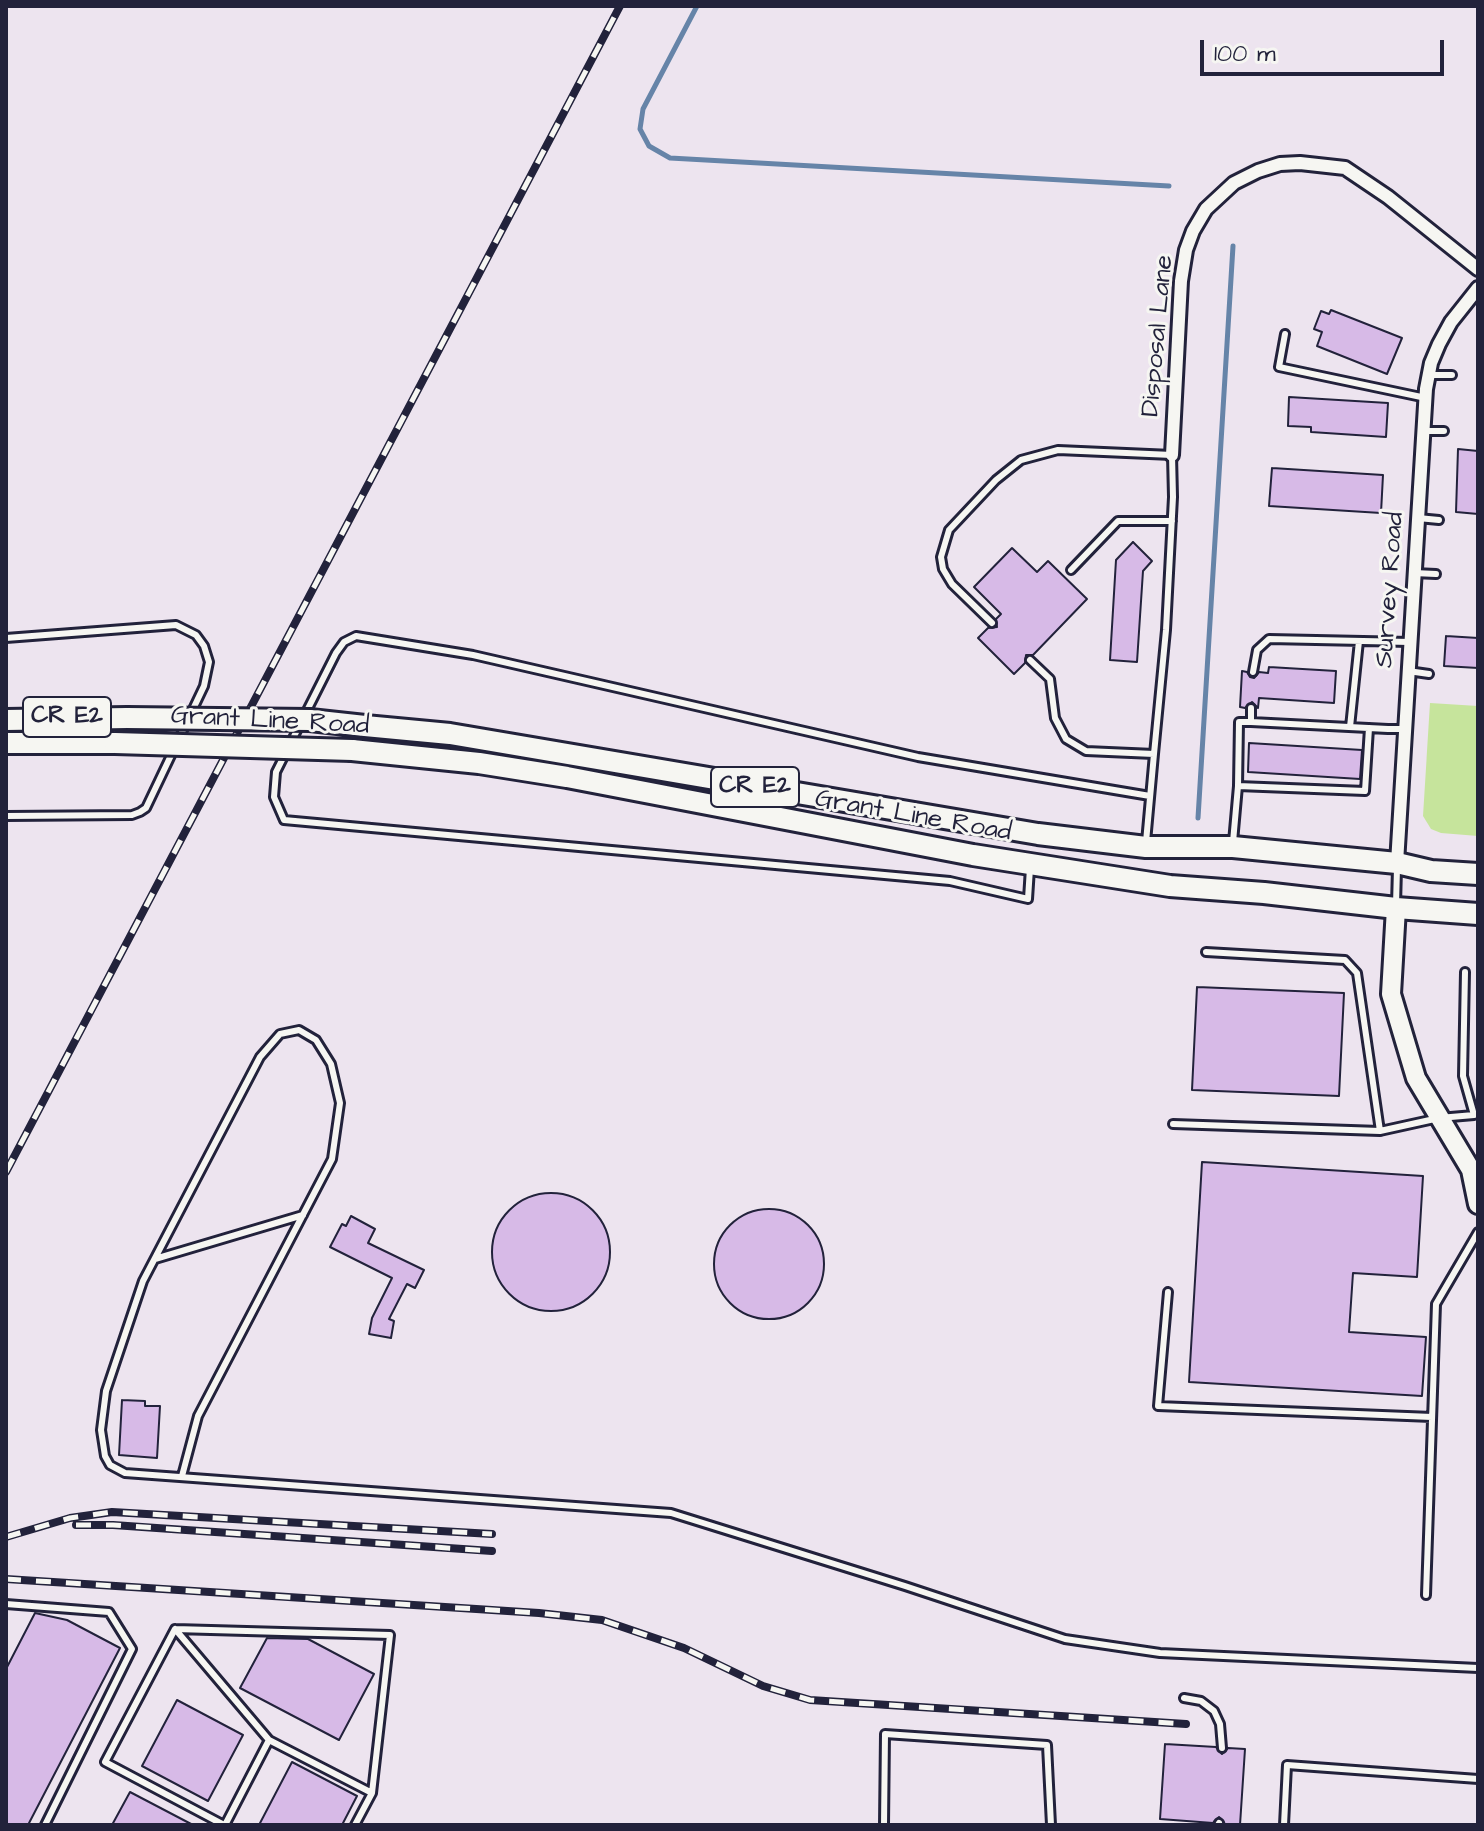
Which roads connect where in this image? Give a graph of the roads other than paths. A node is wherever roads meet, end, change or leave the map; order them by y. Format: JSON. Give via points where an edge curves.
{"nodes":[{"id":1,"x":1478,"y":269,"type":"edge"},
{"id":2,"x":1478,"y":288,"type":"edge"},
{"id":3,"x":1285,"y":334,"type":"dead end"},
{"id":4,"x":1429,"y":375,"type":"junction"},
{"id":5,"x":1452,"y":375,"type":"dead end"},
{"id":6,"x":1426,"y":398,"type":"junction"},
{"id":7,"x":1423,"y":431,"type":"junction"},
{"id":8,"x":1444,"y":431,"type":"dead end"},
{"id":9,"x":1172,"y":455,"type":"junction"},
{"id":10,"x":1418,"y":518,"type":"junction"},
{"id":11,"x":1439,"y":520,"type":"dead end"},
{"id":12,"x":1172,"y":521,"type":"junction"},
{"id":13,"x":1071,"y":570,"type":"dead end"},
{"id":14,"x":1414,"y":573,"type":"junction"},
{"id":15,"x":1436,"y":574,"type":"dead end"},
{"id":16,"x":992,"y":623,"type":"dead end"},
{"id":17,"x":6,"y":638,"type":"edge"},
{"id":18,"x":1359,"y":641,"type":"junction"},
{"id":19,"x":1410,"y":642,"type":"junction"},
{"id":20,"x":1030,"y":660,"type":"dead end"},
{"id":21,"x":1408,"y":671,"type":"junction"},
{"id":22,"x":1253,"y":672,"type":"dead end"},
{"id":23,"x":1429,"y":674,"type":"dead end"},
{"id":24,"x":1251,"y":708,"type":"dead end"},
{"id":25,"x":6,"y":720,"type":"edge"},
{"id":26,"x":1251,"y":722,"type":"junction"},
{"id":27,"x":1350,"y":727,"type":"junction"},
{"id":28,"x":1369,"y":728,"type":"junction"},
{"id":29,"x":1404,"y":729,"type":"junction"},
{"id":30,"x":6,"y":743,"type":"edge"},
{"id":31,"x":1154,"y":754,"type":"junction"},
{"id":32,"x":1238,"y":786,"type":"junction"},
{"id":33,"x":1150,"y":796,"type":"junction"},
{"id":34,"x":6,"y":816,"type":"edge"},
{"id":35,"x":1146,"y":847,"type":"junction"},
{"id":36,"x":1233,"y":847,"type":"junction"},
{"id":37,"x":1397,"y":863,"type":"junction"},
{"id":38,"x":1030,"y":864,"type":"junction"},
{"id":39,"x":1478,"y":874,"type":"edge"},
{"id":40,"x":1396,"y":908,"type":"junction"},
{"id":41,"x":1478,"y":914,"type":"edge"},
{"id":42,"x":1206,"y":952,"type":"dead end"},
{"id":43,"x":1465,"y":972,"type":"dead end"},
{"id":44,"x":1476,"y":1115,"type":"edge"},
{"id":45,"x":1439,"y":1118,"type":"junction"},
{"id":46,"x":1173,"y":1124,"type":"dead end"},
{"id":47,"x":1380,"y":1131,"type":"junction"},
{"id":48,"x":1478,"y":1204,"type":"edge"},
{"id":49,"x":303,"y":1215,"type":"junction"},
{"id":50,"x":1478,"y":1232,"type":"edge"},
{"id":51,"x":155,"y":1259,"type":"junction"},
{"id":52,"x":1168,"y":1292,"type":"dead end"},
{"id":53,"x":1432,"y":1417,"type":"junction"},
{"id":54,"x":182,"y":1476,"type":"junction"},
{"id":55,"x":1426,"y":1595,"type":"dead end"},
{"id":56,"x":6,"y":1604,"type":"edge"},
{"id":57,"x":175,"y":1629,"type":"junction"},
{"id":58,"x":1478,"y":1668,"type":"edge"},
{"id":59,"x":1184,"y":1698,"type":"dead end"},
{"id":60,"x":269,"y":1740,"type":"junction"},
{"id":61,"x":1222,"y":1748,"type":"dead end"},
{"id":62,"x":1478,"y":1779,"type":"edge"},
{"id":63,"x":372,"y":1793,"type":"junction"},
{"id":64,"x":45,"y":1825,"type":"edge"},
{"id":65,"x":225,"y":1825,"type":"edge"},
{"id":66,"x":355,"y":1825,"type":"edge"},
{"id":67,"x":884,"y":1825,"type":"edge"},
{"id":68,"x":1051,"y":1825,"type":"edge"},
{"id":69,"x":1284,"y":1825,"type":"edge"}],
"edges":[{"from":1,"to":9,"type":"street","name":"Disposal Lane","via":[[1345,168],[1280,164],[1234,183],[1199,219],[1183,264]]},
{"from":2,"to":4,"type":"street","name":"Survey Road","via":[[1446,330]]},
{"from":3,"to":6,"type":"lane","via":[[1279,367]]},
{"from":4,"to":5,"type":"lane"},
{"from":4,"to":6,"type":"street","name":"Survey Road"},
{"from":6,"to":7,"type":"street","name":"Survey Road"},
{"from":7,"to":8,"type":"lane"},
{"from":7,"to":10,"type":"street","name":"Survey Road"},
{"from":9,"to":12,"type":"lane","name":"Disposal Lane"},
{"from":9,"to":16,"type":"lane","name":"Disposal Lane","via":[[1058,450],[1021,460],[996,480],[949,530],[941,557],[952,584]]},
{"from":10,"to":11,"type":"lane"},
{"from":10,"to":14,"type":"street","name":"Survey Road"},
{"from":12,"to":13,"type":"lane","via":[[1118,521]]},
{"from":12,"to":31,"type":"lane","name":"Disposal Lane"},
{"from":14,"to":15,"type":"lane"},
{"from":14,"to":19,"type":"street","name":"Survey Road"},
{"from":17,"to":34,"type":"lane","via":[[176,625],[196,635],[209,662],[204,686],[146,808],[132,815]]},
{"from":18,"to":19,"type":"lane"},
{"from":18,"to":22,"type":"lane","via":[[1269,639],[1257,650]]},
{"from":18,"to":27,"type":"lane"},
{"from":19,"to":21,"type":"street","name":"Survey Road"},
{"from":20,"to":31,"type":"lane","via":[[1050,679],[1055,718],[1066,739],[1086,751]]},
{"from":21,"to":23,"type":"lane"},
{"from":21,"to":29,"type":"street","name":"Survey Road"},
{"from":24,"to":26,"type":"lane"},
{"from":25,"to":35,"type":"main road","name":"Grant Line Road","number":"CR E2","bridge":true,"via":[[310,720],[450,734],[1038,834]]},
{"from":26,"to":27,"type":"lane"},
{"from":26,"to":32,"type":"lane","via":[[1239,722]]},
{"from":27,"to":28,"type":"lane"},
{"from":28,"to":29,"type":"lane"},
{"from":28,"to":32,"type":"lane","via":[[1365,791]]},
{"from":29,"to":37,"type":"street","name":"Survey Road"},
{"from":30,"to":38,"type":"main road","name":"Grant Line Road","number":"CR E2","bridge":true,"via":[[352,750],[479,763]]},
{"from":31,"to":33,"type":"lane","name":"Disposal Lane"},
{"from":32,"to":36,"type":"lane"},
{"from":33,"to":35,"type":"lane","name":"Disposal Lane"},
{"from":33,"to":38,"type":"lane","via":[[918,757],[473,655],[356,636],[336,653],[276,772],[274,797],[284,820],[950,881],[1028,899]]},
{"from":35,"to":36,"type":"main road","name":"Grant Line Road","number":"CR E2"},
{"from":36,"to":37,"type":"main road","name":"Grant Line Road","number":"CR E2"},
{"from":37,"to":39,"type":"main road","name":"Grant Line Road","number":"CR E2"},
{"from":37,"to":40,"type":"lane","name":"Survey Road"},
{"from":38,"to":40,"type":"main road","name":"Grant Line Road","number":"CR E2","via":[[1170,886]]},
{"from":40,"to":41,"type":"main road","name":"Grant Line Road","number":"CR E2"},
{"from":40,"to":45,"type":"main road","via":[[1391,994],[1416,1078]]},
{"from":42,"to":47,"type":"lane","via":[[1345,960],[1357,973]]},
{"from":43,"to":44,"type":"lane","via":[[1463,1076]]},
{"from":44,"to":45,"type":"lane"},
{"from":45,"to":47,"type":"lane"},
{"from":45,"to":48,"type":"main road","via":[[1471,1170]]},
{"from":46,"to":47,"type":"lane"},
{"from":49,"to":51,"type":"lane"},
{"from":49,"to":51,"type":"lane","via":[[332,1159],[340,1103],[331,1064],[316,1040],[299,1030],[280,1034],[260,1057]]},
{"from":49,"to":54,"type":"lane","via":[[198,1416]]},
{"from":50,"to":53,"type":"lane","via":[[1436,1304]]},
{"from":51,"to":54,"type":"lane","via":[[106,1391],[101,1430],[110,1465],[125,1473]]},
{"from":52,"to":53,"type":"lane","via":[[1158,1406]]},
{"from":53,"to":55,"type":"lane"},
{"from":54,"to":58,"type":"lane","via":[[671,1513],[1065,1639],[1160,1653]]},
{"from":56,"to":64,"type":"lane","via":[[109,1612],[132,1649]]},
{"from":57,"to":60,"type":"lane"},
{"from":57,"to":63,"type":"lane","via":[[390,1635]]},
{"from":57,"to":65,"type":"lane","via":[[105,1762]]},
{"from":59,"to":61,"type":"lane","via":[[1201,1701],[1214,1711]]},
{"from":60,"to":63,"type":"lane"},
{"from":60,"to":65,"type":"lane"},
{"from":62,"to":69,"type":"lane","via":[[1287,1765]]},
{"from":63,"to":66,"type":"lane"},
{"from":67,"to":68,"type":"lane","via":[[885,1734],[1047,1745]]}]}
